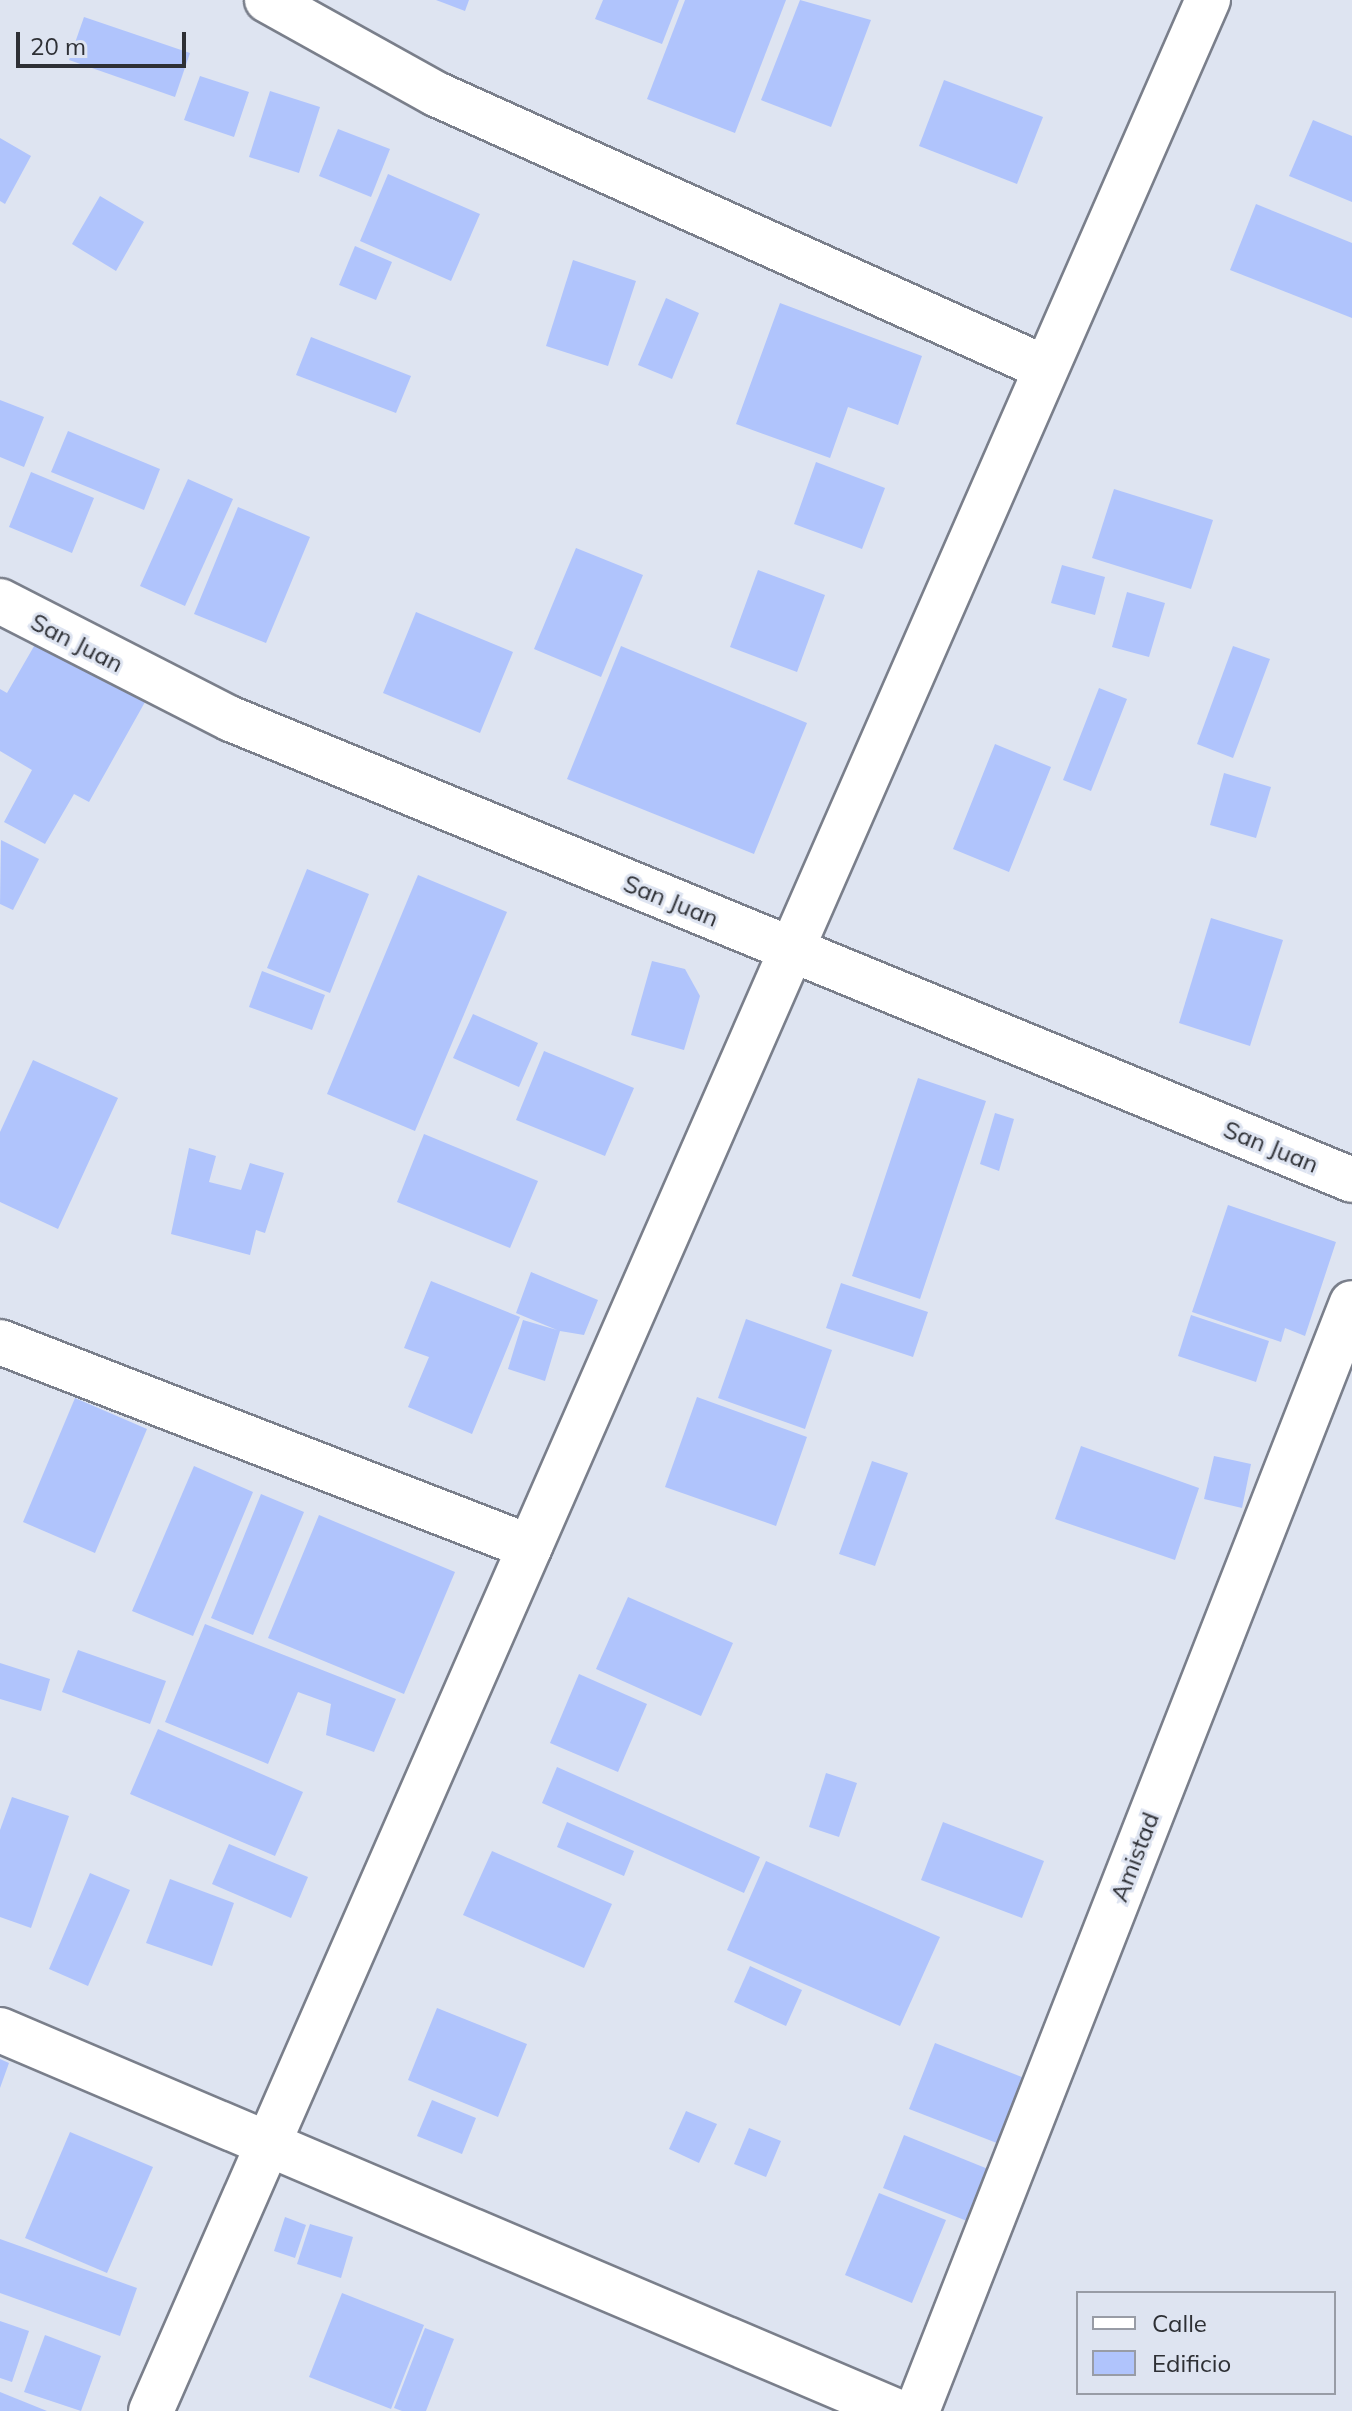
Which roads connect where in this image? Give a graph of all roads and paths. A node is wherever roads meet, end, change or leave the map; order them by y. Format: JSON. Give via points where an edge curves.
{"nodes":[{"id":1,"x":267,"y":0,"type":"edge"},
{"id":2,"x":1208,"y":0,"type":"edge"},
{"id":3,"x":1041,"y":366,"type":"junction"},
{"id":4,"x":0,"y":601,"type":"edge"},
{"id":5,"x":789,"y":950,"type":"junction"},
{"id":6,"x":1352,"y":1180,"type":"edge"},
{"id":7,"x":1352,"y":1303,"type":"edge"},
{"id":8,"x":0,"y":1342,"type":"edge"},
{"id":9,"x":530,"y":1547,"type":"junction"},
{"id":10,"x":0,"y":2030,"type":"edge"},
{"id":11,"x":266,"y":2144,"type":"junction"},
{"id":12,"x":151,"y":2411,"type":"edge"},
{"id":13,"x":896,"y":2411,"type":"edge"},
{"id":14,"x":917,"y":2411,"type":"edge"}],
"edges":[{"from":1,"to":3,"type":"street","via":[[436,94]]},
{"from":2,"to":3,"type":"street"},
{"from":3,"to":5,"type":"street"},
{"from":4,"to":5,"type":"street","name":"San Juan","via":[[231,719]]},
{"from":5,"to":6,"type":"street","name":"San Juan"},
{"from":5,"to":9,"type":"street"},
{"from":7,"to":14,"type":"street","name":"Amistad"},
{"from":8,"to":9,"type":"street"},
{"from":9,"to":11,"type":"street"},
{"from":10,"to":11,"type":"street"},
{"from":11,"to":12,"type":"street"},
{"from":11,"to":13,"type":"street"}]}
